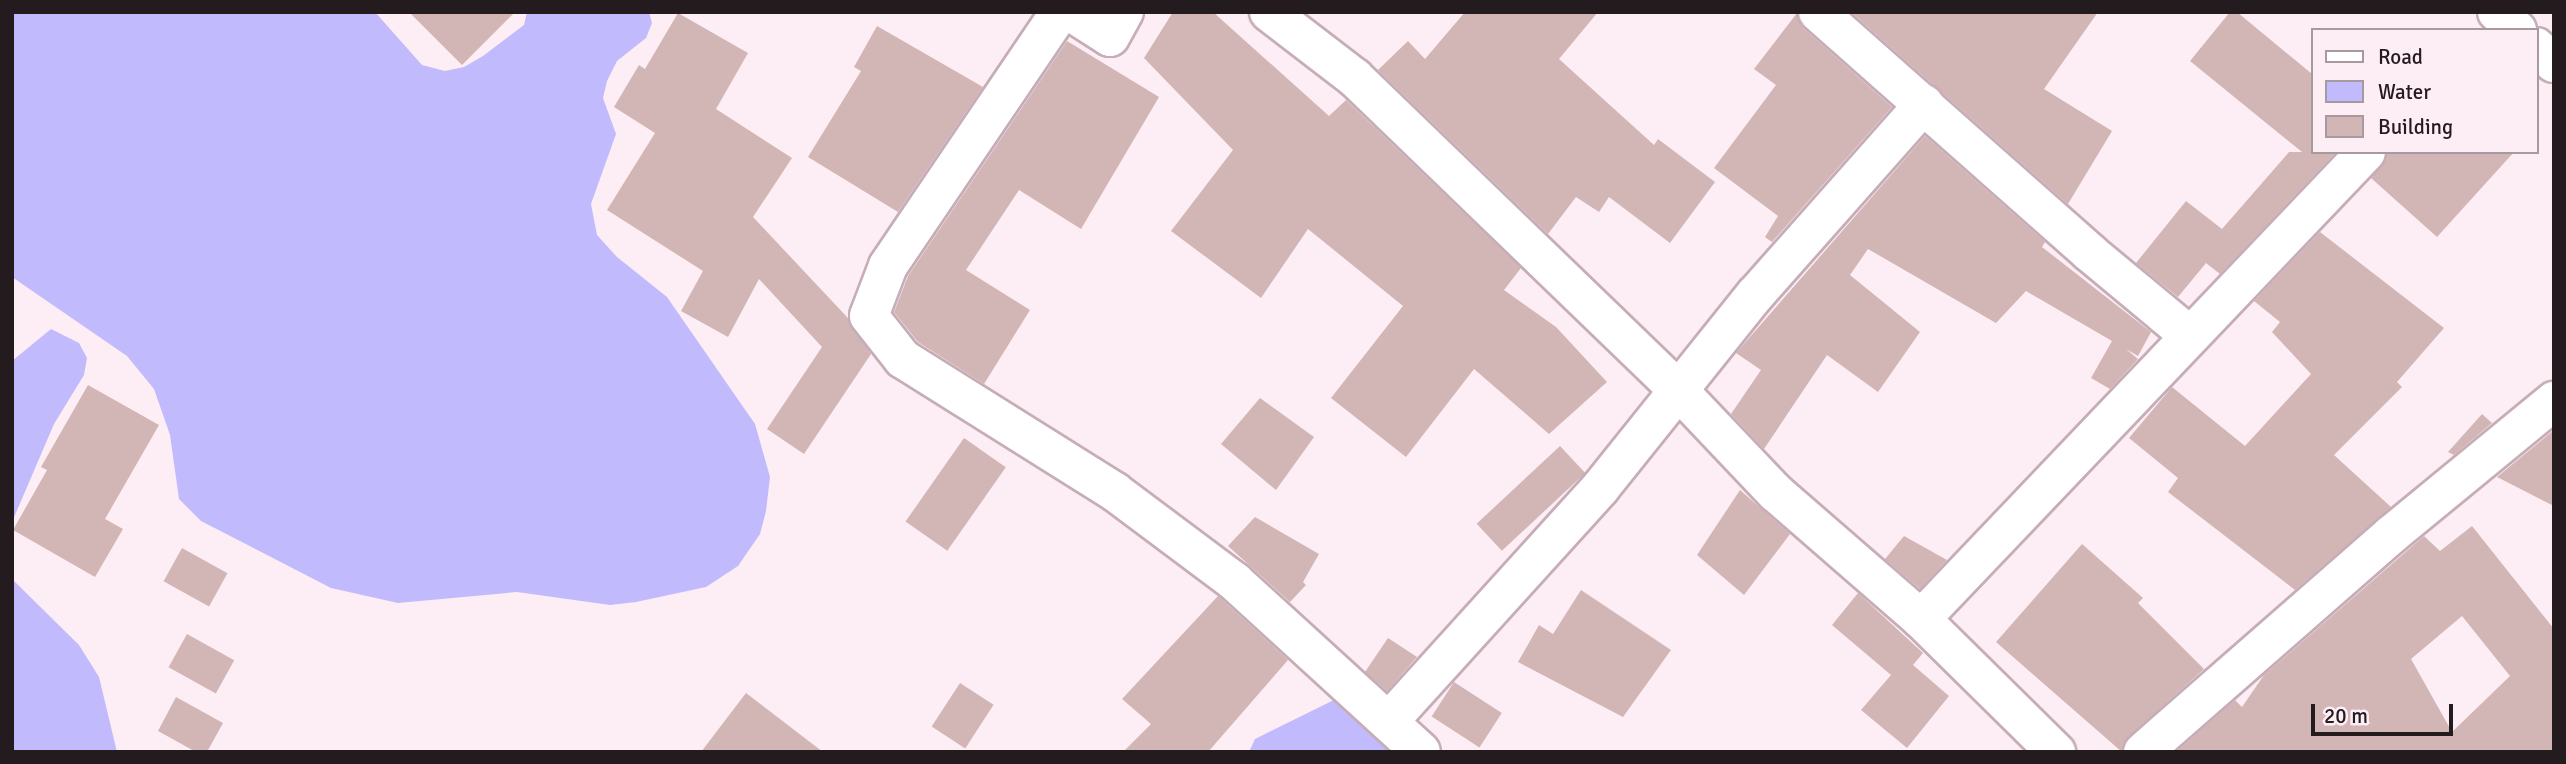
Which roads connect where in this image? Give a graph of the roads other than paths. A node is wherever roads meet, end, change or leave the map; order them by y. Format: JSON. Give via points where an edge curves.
{"nodes":[{"id":1,"x":1060,"y":12,"type":"edge"},
{"id":2,"x":1071,"y":12,"type":"edge"},
{"id":3,"x":1124,"y":12,"type":"edge"},
{"id":4,"x":1269,"y":12,"type":"edge"},
{"id":5,"x":1818,"y":12,"type":"edge"},
{"id":6,"x":2496,"y":12,"type":"edge"},
{"id":7,"x":2480,"y":28,"type":"edge"},
{"id":8,"x":2515,"y":28,"type":"edge"},
{"id":9,"x":2538,"y":49,"type":"edge"},
{"id":10,"x":2554,"y":63,"type":"edge"},
{"id":11,"x":1924,"y":104,"type":"junction"},
{"id":12,"x":2364,"y":154,"type":"edge"},
{"id":13,"x":2189,"y":335,"type":"junction"},
{"id":14,"x":1680,"y":392,"type":"junction"},
{"id":15,"x":2554,"y":401,"type":"edge"},
{"id":16,"x":1921,"y":619,"type":"junction"},
{"id":17,"x":1390,"y":720,"type":"junction"},
{"id":18,"x":1421,"y":752,"type":"edge"},
{"id":19,"x":2056,"y":752,"type":"edge"},
{"id":20,"x":2143,"y":752,"type":"edge"}],
"edges":[{"from":1,"to":17,"type":"street","via":[[888,266],[869,316],[903,359],[1115,492],[1234,581]]},
{"from":2,"to":3,"type":"street","via":[[1110,37]]},
{"from":4,"to":14,"type":"street","via":[[1355,78]]},
{"from":5,"to":11,"type":"street"},
{"from":6,"to":7,"type":"street"},
{"from":6,"to":8,"type":"street"},
{"from":9,"to":10,"type":"street"},
{"from":11,"to":13,"type":"street"},
{"from":11,"to":14,"type":"street","via":[[1755,295]]},
{"from":12,"to":13,"type":"street"},
{"from":13,"to":16,"type":"street"},
{"from":14,"to":16,"type":"street","via":[[1776,493]]},
{"from":14,"to":17,"type":"street","via":[[1601,487]]},
{"from":15,"to":20,"type":"street","via":[[2392,534]]},
{"from":16,"to":19,"type":"street"},
{"from":17,"to":18,"type":"street"}]}
